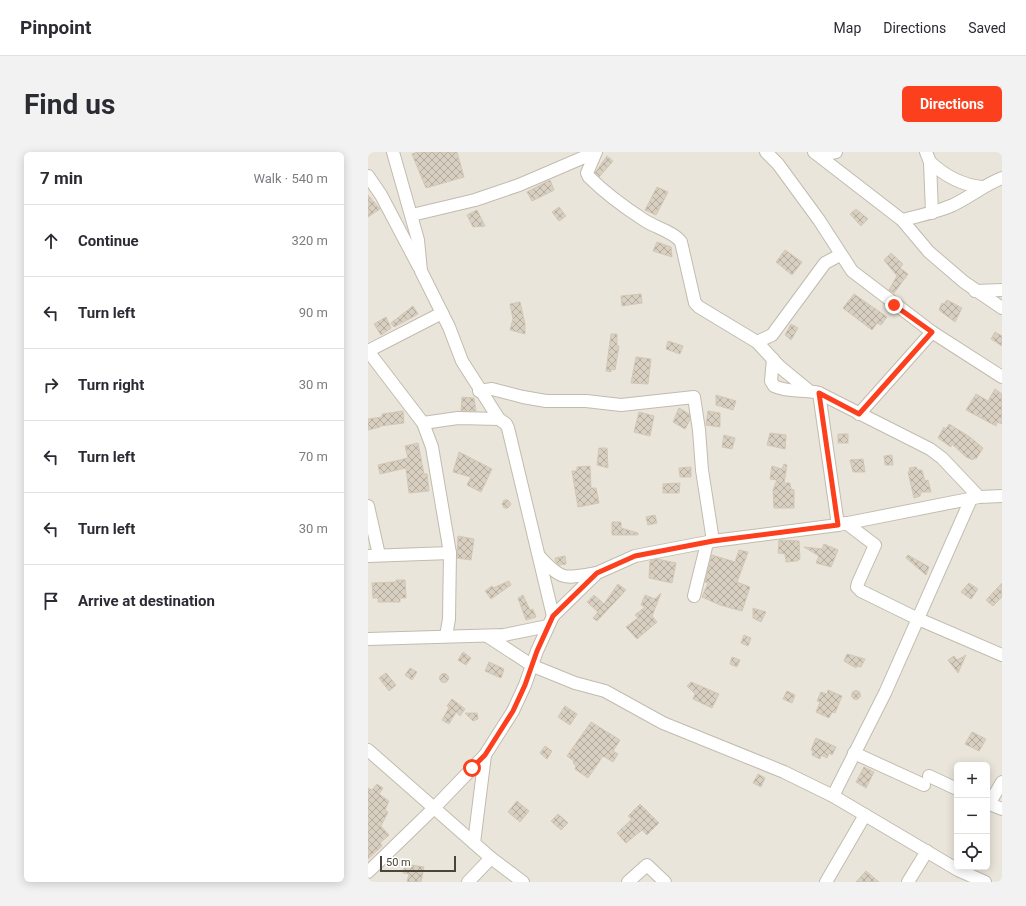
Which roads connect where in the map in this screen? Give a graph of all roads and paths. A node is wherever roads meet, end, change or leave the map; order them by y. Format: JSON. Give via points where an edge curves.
{"nodes":[{"id":1,"x":392,"y":152,"type":"edge"},
{"id":2,"x":766,"y":152,"type":"edge"},
{"id":3,"x":836,"y":152,"type":"edge"},
{"id":4,"x":591,"y":155,"type":"edge"},
{"id":5,"x":819,"y":155,"type":"edge"},
{"id":6,"x":928,"y":157,"type":"edge"},
{"id":7,"x":368,"y":176,"type":"edge"},
{"id":8,"x":1002,"y":178,"type":"edge"},
{"id":9,"x":982,"y":187,"type":"junction"},
{"id":10,"x":932,"y":213,"type":"junction"},
{"id":11,"x":412,"y":215,"type":"junction"},
{"id":12,"x":902,"y":220,"type":"junction"},
{"id":13,"x":840,"y":255,"type":"junction"},
{"id":14,"x":421,"y":271,"type":"junction"},
{"id":15,"x":1002,"y":290,"type":"edge"},
{"id":16,"x":975,"y":291,"type":"junction"},
{"id":17,"x":1002,"y":308,"type":"edge"},
{"id":18,"x":442,"y":314,"type":"junction"},
{"id":19,"x":932,"y":332,"type":"junction"},
{"id":20,"x":757,"y":342,"type":"junction"},
{"id":21,"x":773,"y":359,"type":"junction"},
{"id":22,"x":1002,"y":378,"type":"edge"},
{"id":23,"x":479,"y":391,"type":"junction"},
{"id":24,"x":814,"y":392,"type":"junction"},
{"id":25,"x":859,"y":414,"type":"junction"},
{"id":26,"x":499,"y":419,"type":"junction"},
{"id":27,"x":423,"y":423,"type":"junction"},
{"id":28,"x":1002,"y":496,"type":"edge"},
{"id":29,"x":975,"y":498,"type":"junction"},
{"id":30,"x":368,"y":506,"type":"edge"},
{"id":31,"x":842,"y":524,"type":"junction"},
{"id":32,"x":710,"y":542,"type":"junction"},
{"id":33,"x":450,"y":553,"type":"junction"},
{"id":34,"x":539,"y":555,"type":"junction"},
{"id":35,"x":373,"y":556,"type":"edge"},
{"id":36,"x":597,"y":573,"type":"junction"},
{"id":37,"x":694,"y":596,"type":"dead end"},
{"id":38,"x":916,"y":618,"type":"junction"},
{"id":39,"x":550,"y":621,"type":"junction"},
{"id":40,"x":446,"y":636,"type":"junction"},
{"id":41,"x":487,"y":636,"type":"junction"},
{"id":42,"x":370,"y":641,"type":"edge"},
{"id":43,"x":1002,"y":655,"type":"edge"},
{"id":44,"x":533,"y":666,"type":"junction"},
{"id":45,"x":368,"y":750,"type":"edge"},
{"id":46,"x":854,"y":753,"type":"junction"},
{"id":47,"x":485,"y":755,"type":"junction"},
{"id":48,"x":1002,"y":782,"type":"edge"},
{"id":49,"x":954,"y":788,"type":"edge"},
{"id":50,"x":833,"y":796,"type":"junction"},
{"id":51,"x":990,"y":800,"type":"edge"},
{"id":52,"x":990,"y":804,"type":"edge"},
{"id":53,"x":434,"y":808,"type":"junction"},
{"id":54,"x":1002,"y":809,"type":"edge"},
{"id":55,"x":865,"y":815,"type":"junction"},
{"id":56,"x":474,"y":843,"type":"junction"},
{"id":57,"x":927,"y":851,"type":"junction"},
{"id":58,"x":491,"y":858,"type":"junction"},
{"id":59,"x":368,"y":872,"type":"edge"},
{"id":60,"x":468,"y":882,"type":"edge"},
{"id":61,"x":522,"y":882,"type":"edge"},
{"id":62,"x":628,"y":882,"type":"edge"},
{"id":63,"x":665,"y":882,"type":"edge"},
{"id":64,"x":826,"y":882,"type":"edge"},
{"id":65,"x":908,"y":882,"type":"edge"},
{"id":66,"x":985,"y":882,"type":"edge"}],
"edges":[{"from":1,"to":11,"type":"street"},
{"from":2,"to":13,"type":"street","via":[[778,164],[819,220]]},
{"from":3,"to":5,"type":"street"},
{"from":4,"to":11,"type":"street","via":[[490,195]]},
{"from":4,"to":20,"type":"street","via":[[587,173],[610,198],[679,240],[698,307]]},
{"from":5,"to":12,"type":"street"},
{"from":6,"to":9,"type":"street","via":[[957,181],[967,186]]},
{"from":6,"to":10,"type":"street"},
{"from":7,"to":14,"type":"street","via":[[381,195]]},
{"from":8,"to":9,"type":"street"},
{"from":9,"to":10,"type":"street"},
{"from":10,"to":12,"type":"street"},
{"from":11,"to":14,"type":"street","via":[[420,249]]},
{"from":12,"to":16,"type":"street","via":[[929,252]]},
{"from":13,"to":19,"type":"street","via":[[852,271]]},
{"from":13,"to":20,"type":"street","via":[[825,263],[772,335]]},
{"from":14,"to":18,"type":"street"},
{"from":15,"to":16,"type":"street"},
{"from":16,"to":17,"type":"street"},
{"from":18,"to":23,"type":"street","via":[[462,361]]},
{"from":18,"to":27,"type":"street","via":[[368,351]]},
{"from":19,"to":22,"type":"street"},
{"from":19,"to":25,"type":"street"},
{"from":20,"to":21,"type":"street"},
{"from":21,"to":24,"type":"street"},
{"from":21,"to":24,"type":"street","via":[[771,380],[774,386],[783,390]]},
{"from":23,"to":26,"type":"street"},
{"from":23,"to":32,"type":"street","via":[[492,389],[546,401],[586,401],[621,405],[694,397]]},
{"from":24,"to":25,"type":"street"},
{"from":24,"to":31,"type":"street"},
{"from":25,"to":29,"type":"street","via":[[937,453]]},
{"from":26,"to":27,"type":"street","via":[[458,418]]},
{"from":26,"to":34,"type":"street","via":[[506,424],[510,433]]},
{"from":27,"to":33,"type":"street","via":[[432,447]]},
{"from":28,"to":29,"type":"street"},
{"from":29,"to":31,"type":"street"},
{"from":29,"to":38,"type":"street"},
{"from":30,"to":35,"type":"street"},
{"from":31,"to":32,"type":"street"},
{"from":31,"to":38,"type":"street","via":[[875,545],[858,587],[861,591]]},
{"from":32,"to":36,"type":"street","via":[[635,556]]},
{"from":32,"to":37,"type":"street"},
{"from":33,"to":35,"type":"street"},
{"from":33,"to":40,"type":"street","via":[[449,619]]},
{"from":34,"to":36,"type":"street","via":[[556,573],[564,576]]},
{"from":34,"to":39,"type":"street"},
{"from":36,"to":39,"type":"street"},
{"from":38,"to":43,"type":"street"},
{"from":38,"to":46,"type":"street","via":[[885,693]]},
{"from":39,"to":41,"type":"street","via":[[526,631]]},
{"from":39,"to":44,"type":"street"},
{"from":40,"to":41,"type":"street"},
{"from":40,"to":42,"type":"street"},
{"from":41,"to":44,"type":"street"},
{"from":44,"to":47,"type":"street","via":[[513,711]]},
{"from":44,"to":50,"type":"street","via":[[575,683],[605,691],[663,723],[784,772]]},
{"from":45,"to":53,"type":"street"},
{"from":46,"to":49,"type":"street","via":[[926,781]]},
{"from":46,"to":50,"type":"street"},
{"from":47,"to":53,"type":"street"},
{"from":47,"to":56,"type":"street"},
{"from":48,"to":51,"type":"street"},
{"from":50,"to":55,"type":"street"},
{"from":52,"to":54,"type":"street"},
{"from":53,"to":56,"type":"street"},
{"from":53,"to":59,"type":"street"},
{"from":55,"to":57,"type":"street"},
{"from":55,"to":64,"type":"street"},
{"from":56,"to":58,"type":"street"},
{"from":57,"to":65,"type":"street"},
{"from":57,"to":66,"type":"street","via":[[958,870]]},
{"from":58,"to":60,"type":"street"},
{"from":58,"to":61,"type":"street"},
{"from":62,"to":63,"type":"street","via":[[647,864]]}]}
